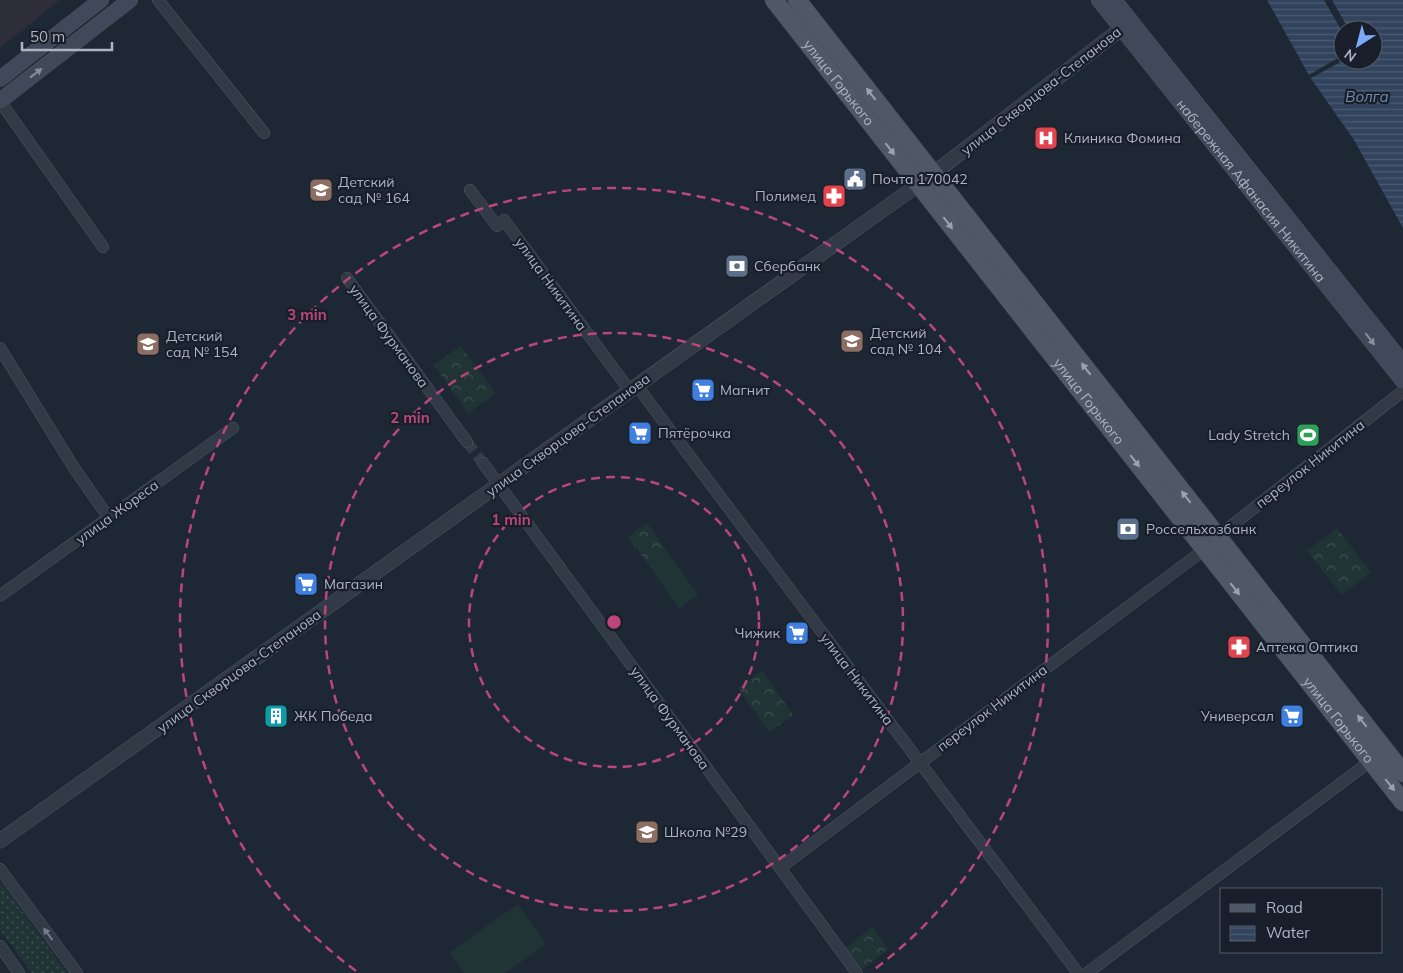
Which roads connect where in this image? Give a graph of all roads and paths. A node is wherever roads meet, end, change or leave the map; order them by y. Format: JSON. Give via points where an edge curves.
{"nodes":[{"id":1,"x":101,"y":0,"type":"edge"},
{"id":2,"x":130,"y":0,"type":"edge"},
{"id":3,"x":158,"y":0,"type":"edge"},
{"id":4,"x":774,"y":0,"type":"edge"},
{"id":5,"x":797,"y":0,"type":"edge"},
{"id":6,"x":1100,"y":0,"type":"edge"},
{"id":7,"x":1114,"y":0,"type":"edge"},
{"id":8,"x":1126,"y":25,"type":"junction"},
{"id":9,"x":0,"y":79,"type":"edge"},
{"id":10,"x":0,"y":101,"type":"edge"},
{"id":11,"x":264,"y":133,"type":"dead end"},
{"id":12,"x":933,"y":174,"type":"junction"},
{"id":13,"x":918,"y":184,"type":"junction"},
{"id":14,"x":470,"y":190,"type":"dead end"},
{"id":15,"x":103,"y":248,"type":"dead end"},
{"id":16,"x":347,"y":278,"type":"dead end"},
{"id":17,"x":0,"y":348,"type":"edge"},
{"id":18,"x":1403,"y":363,"type":"edge"},
{"id":19,"x":1403,"y":381,"type":"edge"},
{"id":20,"x":633,"y":388,"type":"junction"},
{"id":21,"x":1403,"y":391,"type":"edge"},
{"id":22,"x":233,"y":428,"type":"dead end"},
{"id":23,"x":467,"y":442,"type":"tunnel mouth"},
{"id":24,"x":483,"y":462,"type":"tunnel mouth"},
{"id":25,"x":499,"y":484,"type":"junction"},
{"id":26,"x":109,"y":518,"type":"junction"},
{"id":27,"x":1218,"y":537,"type":"junction"},
{"id":28,"x":1204,"y":549,"type":"junction"},
{"id":29,"x":0,"y":596,"type":"edge"},
{"id":30,"x":1385,"y":750,"type":"junction"},
{"id":31,"x":1370,"y":761,"type":"junction"},
{"id":32,"x":920,"y":763,"type":"junction"},
{"id":33,"x":1403,"y":773,"type":"edge"},
{"id":34,"x":1403,"y":802,"type":"edge"},
{"id":35,"x":0,"y":842,"type":"edge"},
{"id":36,"x":780,"y":868,"type":"junction"},
{"id":37,"x":0,"y":869,"type":"edge"},
{"id":38,"x":0,"y":946,"type":"edge"},
{"id":39,"x":19,"y":973,"type":"edge"},
{"id":40,"x":77,"y":973,"type":"edge"},
{"id":41,"x":857,"y":973,"type":"edge"},
{"id":42,"x":1078,"y":973,"type":"edge"},
{"id":43,"x":1087,"y":973,"type":"edge"}],
"edges":[{"from":1,"to":9,"type":"main road"},
{"from":10,"to":2,"type":"main road","one_way":true},
{"from":3,"to":11,"type":"street"},
{"from":4,"to":13,"type":"main road","name":"улица Горького","one_way":true},
{"from":12,"to":5,"type":"main road","name":"улица Горького","one_way":true},
{"from":6,"to":8,"type":"main road","name":"набережная Афанасия Никитина"},
{"from":7,"to":8,"type":"main road","name":"набережная Афанасия Никитина"},
{"from":8,"to":12,"type":"street","name":"улица Скворцова-Степанова"},
{"from":8,"to":18,"type":"main road","name":"набережная Афанасия Никитина"},
{"from":8,"to":19,"type":"main road","name":"набережная Афанасия Никитина","one_way":true},
{"from":10,"to":15,"type":"street"},
{"from":12,"to":13,"type":"street","name":"улица Скворцова-Степанова"},
{"from":27,"to":12,"type":"main road","name":"улица Горького","one_way":true},
{"from":13,"to":20,"type":"street","name":"улица Скворцова-Степанова"},
{"from":13,"to":28,"type":"main road","name":"улица Горького","one_way":true},
{"from":14,"to":20,"type":"street","name":"улица Никитина","via":[[497,226],[504,220]]},
{"from":16,"to":23,"type":"street","name":"улица Фурманова"},
{"from":17,"to":26,"type":"street"},
{"from":20,"to":25,"type":"street","name":"улица Скворцова-Степанова"},
{"from":20,"to":32,"type":"street","name":"улица Никитина"},
{"from":21,"to":27,"type":"street","name":"переулок Никитина"},
{"from":22,"to":26,"type":"street","name":"улица Жореса"},
{"from":24,"to":25,"type":"street","name":"улица Фурманова"},
{"from":25,"to":35,"type":"street","name":"улица Скворцова-Степанова"},
{"from":25,"to":36,"type":"street","name":"улица Фурманова"},
{"from":26,"to":29,"type":"street","name":"улица Жореса"},
{"from":30,"to":27,"type":"main road","name":"улица Горького","one_way":true},
{"from":28,"to":31,"type":"main road","name":"улица Горького","one_way":true},
{"from":28,"to":32,"type":"street","name":"переулок Никитина"},
{"from":30,"to":31,"type":"street"},
{"from":30,"to":33,"type":"main road","name":"улица Горького"},
{"from":31,"to":34,"type":"main road","name":"улица Горького","one_way":true},
{"from":31,"to":43,"type":"street"},
{"from":32,"to":36,"type":"street","name":"переулок Никитина"},
{"from":32,"to":42,"type":"street","name":"улица Никитина"},
{"from":36,"to":41,"type":"street","name":"улица Фурманова"},
{"from":40,"to":37,"type":"street","one_way":true},
{"from":38,"to":39,"type":"street"}]}
